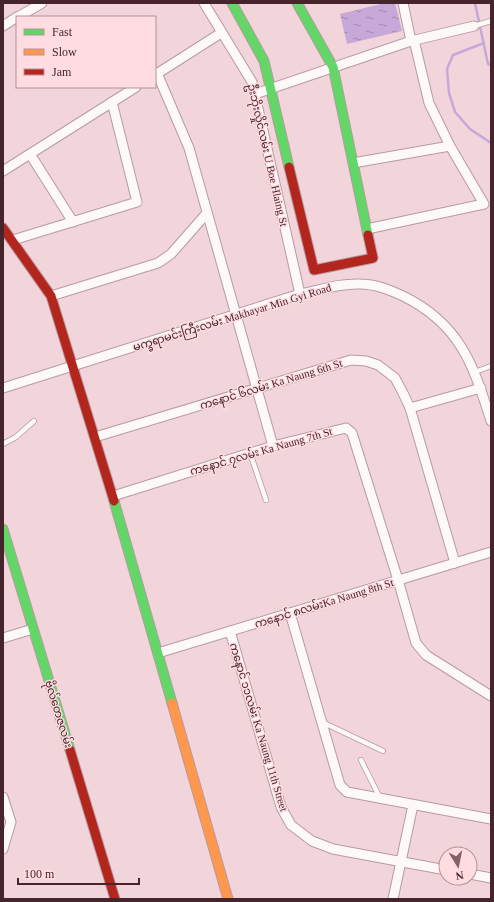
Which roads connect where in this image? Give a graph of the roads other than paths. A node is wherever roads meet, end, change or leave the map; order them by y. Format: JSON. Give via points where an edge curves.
{"nodes":[{"id":1,"x":42,"y":3,"type":"edge"},
{"id":2,"x":204,"y":3,"type":"edge"},
{"id":3,"x":232,"y":3,"type":"edge"},
{"id":4,"x":297,"y":3,"type":"edge"},
{"id":5,"x":403,"y":3,"type":"edge"},
{"id":6,"x":19,"y":16,"type":"edge"},
{"id":7,"x":16,"y":18,"type":"edge"},
{"id":8,"x":490,"y":22,"type":"edge"},
{"id":9,"x":3,"y":26,"type":"edge"},
{"id":10,"x":474,"y":26,"type":"joint"},
{"id":11,"x":221,"y":33,"type":"junction"},
{"id":12,"x":412,"y":40,"type":"junction"},
{"id":13,"x":333,"y":67,"type":"junction"},
{"id":14,"x":156,"y":74,"type":"edge"},
{"id":15,"x":134,"y":88,"type":"edge"},
{"id":16,"x":272,"y":88,"type":"junction"},
{"id":17,"x":255,"y":94,"type":"junction"},
{"id":18,"x":112,"y":102,"type":"junction"},
{"id":19,"x":450,"y":146,"type":"junction"},
{"id":20,"x":30,"y":154,"type":"junction"},
{"id":21,"x":353,"y":163,"type":"junction"},
{"id":22,"x":3,"y":171,"type":"edge"},
{"id":23,"x":207,"y":213,"type":"junction"},
{"id":24,"x":73,"y":222,"type":"junction"},
{"id":25,"x":3,"y":228,"type":"edge"},
{"id":26,"x":367,"y":229,"type":"junction"},
{"id":27,"x":13,"y":240,"type":"junction"},
{"id":28,"x":300,"y":294,"type":"junction"},
{"id":29,"x":51,"y":296,"type":"junction"},
{"id":30,"x":235,"y":315,"type":"junction"},
{"id":31,"x":73,"y":365,"type":"junction"},
{"id":32,"x":491,"y":366,"type":"edge"},
{"id":33,"x":475,"y":372,"type":"junction"},
{"id":34,"x":3,"y":388,"type":"edge"},
{"id":35,"x":481,"y":388,"type":"junction"},
{"id":36,"x":256,"y":389,"type":"junction"},
{"id":37,"x":410,"y":408,"type":"junction"},
{"id":38,"x":491,"y":421,"type":"edge"},
{"id":39,"x":34,"y":422,"type":"dead end"},
{"id":40,"x":95,"y":437,"type":"junction"},
{"id":41,"x":3,"y":444,"type":"edge"},
{"id":42,"x":273,"y":446,"type":"junction"},
{"id":43,"x":250,"y":453,"type":"junction"},
{"id":44,"x":113,"y":496,"type":"junction"},
{"id":45,"x":266,"y":500,"type":"dead end"},
{"id":46,"x":3,"y":529,"type":"edge"},
{"id":47,"x":491,"y":552,"type":"edge"},
{"id":48,"x":455,"y":563,"type":"junction"},
{"id":49,"x":398,"y":580,"type":"junction"},
{"id":50,"x":290,"y":613,"type":"junction"},
{"id":51,"x":33,"y":629,"type":"junction"},
{"id":52,"x":230,"y":631,"type":"junction"},
{"id":53,"x":3,"y":638,"type":"edge"},
{"id":54,"x":158,"y":653,"type":"junction"},
{"id":55,"x":491,"y":696,"type":"edge"},
{"id":56,"x":320,"y":721,"type":"junction"},
{"id":57,"x":383,"y":751,"type":"dead end"},
{"id":58,"x":362,"y":760,"type":"dead end"},
{"id":59,"x":3,"y":797,"type":"edge"},
{"id":60,"x":380,"y":798,"type":"junction"},
{"id":61,"x":413,"y":805,"type":"junction"},
{"id":62,"x":6,"y":814,"type":"edge"},
{"id":63,"x":491,"y":819,"type":"edge"},
{"id":64,"x":3,"y":849,"type":"edge"},
{"id":65,"x":400,"y":861,"type":"junction"},
{"id":66,"x":438,"y":868,"type":"edge"},
{"id":67,"x":478,"y":876,"type":"edge"},
{"id":68,"x":491,"y":878,"type":"edge"},
{"id":69,"x":230,"y":898,"type":"edge"},
{"id":70,"x":115,"y":899,"type":"edge"},
{"id":71,"x":393,"y":899,"type":"edge"}],
"edges":[{"from":1,"to":6,"type":"street"},
{"from":2,"to":11,"type":"street","name":"ဦးဘိုးလှိုင်လမ်း U Boe Hlaing St"},
{"from":3,"to":16,"type":"street","via":[[264,61]]},
{"from":4,"to":13,"type":"street"},
{"from":5,"to":12,"type":"street"},
{"from":7,"to":9,"type":"street"},
{"from":8,"to":10,"type":"lane"},
{"from":10,"to":12,"type":"street"},
{"from":11,"to":14,"type":"street"},
{"from":11,"to":17,"type":"street","name":"ဦးဘိုးလှိုင်လမ်း U Boe Hlaing St","via":[[252,82]]},
{"from":12,"to":13,"type":"street"},
{"from":12,"to":19,"type":"street","via":[[429,103]]},
{"from":13,"to":16,"type":"street"},
{"from":13,"to":21,"type":"street"},
{"from":14,"to":23,"type":"street","via":[[189,148]]},
{"from":15,"to":18,"type":"street"},
{"from":16,"to":17,"type":"street"},
{"from":16,"to":26,"type":"street","via":[[314,270],[373,258]]},
{"from":17,"to":28,"type":"street","name":"ဦးဘိုးလှိုင်လမ်း U Boe Hlaing St"},
{"from":18,"to":20,"type":"street"},
{"from":18,"to":24,"type":"street","via":[[137,202]]},
{"from":19,"to":21,"type":"street"},
{"from":19,"to":26,"type":"street","via":[[484,204]]},
{"from":20,"to":22,"type":"street"},
{"from":20,"to":24,"type":"street"},
{"from":21,"to":26,"type":"street"},
{"from":23,"to":29,"type":"street","via":[[171,254],[158,263]]},
{"from":23,"to":30,"type":"street"},
{"from":24,"to":27,"type":"street"},
{"from":25,"to":27,"type":"street"},
{"from":27,"to":29,"type":"street"},
{"from":28,"to":30,"type":"street","name":"မက္ခရာမင်းကြီးလမ်း Makhayar Min Gyi Road"},
{"from":28,"to":33,"type":"street","name":"မက္ခရာမင်းကြီးလမ်း Makhayar Min Gyi Road","via":[[335,286],[360,284],[385,288],[411,300],[439,319],[455,336]]},
{"from":29,"to":31,"type":"street"},
{"from":30,"to":31,"type":"street","name":"မက္ခရာမင်းကြီးလမ်း Makhayar Min Gyi Road"},
{"from":30,"to":36,"type":"street"},
{"from":31,"to":34,"type":"street","name":"မက္ခရာမင်းကြီးလမ်း Makhayar Min Gyi Road"},
{"from":31,"to":40,"type":"street"},
{"from":32,"to":33,"type":"lane"},
{"from":33,"to":35,"type":"street","name":"မက္ခရာမင်းကြီးလမ်း Makhayar Min Gyi Road"},
{"from":35,"to":37,"type":"street"},
{"from":35,"to":38,"type":"street","name":"မက္ခရာမင်းကြီးလမ်း Makhayar Min Gyi Road"},
{"from":36,"to":37,"type":"street","name":"ကနောင် ၆လမ်း Ka Naung 6th St","via":[[351,360],[366,361],[378,365],[395,378]]},
{"from":36,"to":40,"type":"street","name":"ကနောင် ၆လမ်း Ka Naung 6th St"},
{"from":36,"to":42,"type":"street"},
{"from":37,"to":48,"type":"street","name":"ကနောင် ၆လမ်း Ka Naung 6th St"},
{"from":39,"to":41,"type":"lane"},
{"from":40,"to":44,"type":"street"},
{"from":42,"to":43,"type":"street","name":"ကနောင် ၇လမ်း Ka Naung 7th St"},
{"from":42,"to":49,"type":"street","name":"ကနောင် ၇လမ်း Ka Naung 7th St","via":[[346,428],[352,433]]},
{"from":43,"to":44,"type":"street","name":"ကနောင် ၇လမ်း Ka Naung 7th St"},
{"from":43,"to":45,"type":"lane"},
{"from":44,"to":54,"type":"street"},
{"from":46,"to":51,"type":"street","name":"ဗိုလ်တေဇလမ်း"},
{"from":47,"to":48,"type":"street","name":"ကနောင် ၈လမ်းKa Naung 8th St"},
{"from":48,"to":49,"type":"street","name":"ကနောင် ၈လမ်းKa Naung 8th St"},
{"from":49,"to":50,"type":"street","name":"ကနောင် ၈လမ်းKa Naung 8th St"},
{"from":49,"to":55,"type":"street","via":[[416,643],[426,655]]},
{"from":50,"to":52,"type":"street","name":"ကနောင် ၈လမ်းKa Naung 8th St"},
{"from":50,"to":56,"type":"street"},
{"from":51,"to":53,"type":"street"},
{"from":51,"to":70,"type":"street","name":"ဗိုလ်တေဇလမ်း"},
{"from":52,"to":54,"type":"street","name":"ကနောင် ၈လမ်းKa Naung 8th St"},
{"from":52,"to":65,"type":"street","name":"ကနောင် ၁၁လမ်း Ka Naung 11th Street","via":[[281,807],[291,825],[312,841],[333,849]]},
{"from":54,"to":69,"type":"street"},
{"from":56,"to":57,"type":"lane"},
{"from":56,"to":60,"type":"street","via":[[340,785],[347,792]]},
{"from":58,"to":60,"type":"lane"},
{"from":59,"to":62,"type":"street"},
{"from":60,"to":61,"type":"street"},
{"from":61,"to":63,"type":"street"},
{"from":61,"to":65,"type":"street"},
{"from":62,"to":64,"type":"street","via":[[11,822]]},
{"from":65,"to":66,"type":"street","name":"ကနောင် ၁၁လမ်း Ka Naung 11th Street"},
{"from":65,"to":71,"type":"street"},
{"from":67,"to":68,"type":"street"}]}
